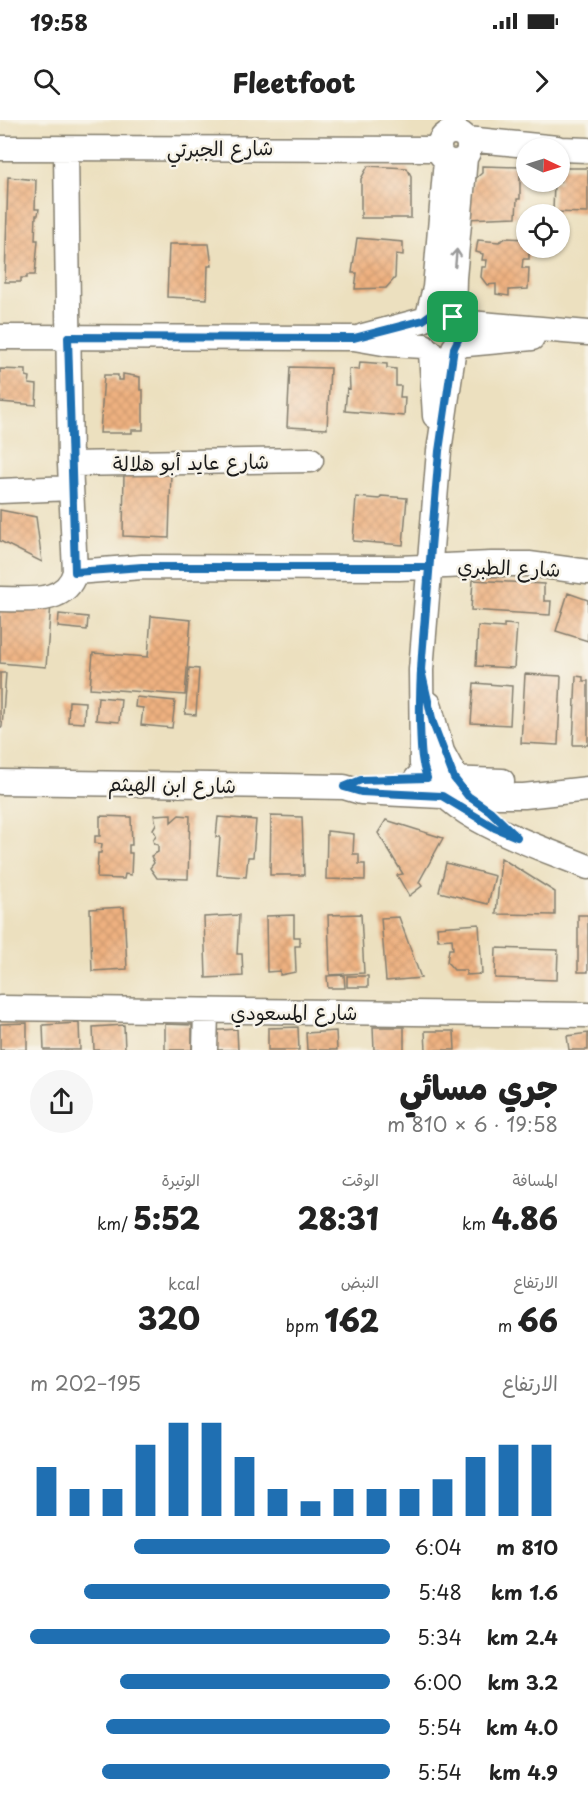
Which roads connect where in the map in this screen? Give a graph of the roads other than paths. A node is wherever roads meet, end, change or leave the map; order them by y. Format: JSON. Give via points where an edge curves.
{"nodes":[{"id":1,"x":455,"y":141,"type":"edge"},
{"id":2,"x":516,"y":146,"type":"edge"},
{"id":3,"x":0,"y":148,"type":"edge"},
{"id":4,"x":570,"y":149,"type":"edge"},
{"id":5,"x":66,"y":150,"type":"junction"},
{"id":6,"x":588,"y":150,"type":"edge"},
{"id":7,"x":425,"y":318,"type":"junction"},
{"id":8,"x":588,"y":333,"type":"edge"},
{"id":9,"x":0,"y":337,"type":"edge"},
{"id":10,"x":68,"y":337,"type":"junction"},
{"id":11,"x":354,"y":338,"type":"junction"},
{"id":12,"x":446,"y":338,"type":"junction"},
{"id":13,"x":311,"y":460,"type":"dead end"},
{"id":14,"x":71,"y":476,"type":"junction"},
{"id":15,"x":0,"y":491,"type":"edge"},
{"id":16,"x":429,"y":567,"type":"junction"},
{"id":17,"x":75,"y":572,"type":"junction"},
{"id":18,"x":588,"y":572,"type":"edge"},
{"id":19,"x":0,"y":599,"type":"edge"},
{"id":20,"x":0,"y":782,"type":"edge"},
{"id":21,"x":448,"y":787,"type":"junction"},
{"id":22,"x":588,"y":789,"type":"edge"},
{"id":23,"x":588,"y":867,"type":"edge"},
{"id":24,"x":0,"y":1008,"type":"edge"},
{"id":25,"x":206,"y":1012,"type":"junction"},
{"id":26,"x":588,"y":1015,"type":"edge"},
{"id":27,"x":205,"y":1050,"type":"edge"}],
"edges":[{"from":1,"to":2,"type":"street"},
{"from":1,"to":5,"type":"street","name":"شارع الجبرتي"},
{"from":1,"to":7,"type":"street","via":[[435,288]]},
{"from":12,"to":1,"type":"street","one_way":true,"via":[[454,278]]},
{"from":3,"to":5,"type":"street","name":"شارع الجبرتي"},
{"from":4,"to":6,"type":"street"},
{"from":5,"to":10,"type":"street"},
{"from":7,"to":11,"type":"street"},
{"from":7,"to":12,"type":"street","via":[[419,334]]},
{"from":8,"to":12,"type":"street"},
{"from":9,"to":10,"type":"street"},
{"from":10,"to":11,"type":"street"},
{"from":10,"to":14,"type":"street"},
{"from":11,"to":12,"type":"street","via":[[388,344]]},
{"from":12,"to":16,"type":"street"},
{"from":13,"to":14,"type":"street","name":"شارع عايد أبو هلالة"},
{"from":14,"to":15,"type":"street","name":"شارع عايد أبو هلالة"},
{"from":14,"to":17,"type":"street"},
{"from":16,"to":17,"type":"street","name":"شارع الطبري","via":[[142,567]]},
{"from":16,"to":18,"type":"street","name":"شارع الطبري","via":[[530,564]]},
{"from":16,"to":21,"type":"street","via":[[421,670]]},
{"from":17,"to":19,"type":"street","via":[[68,588],[52,596]]},
{"from":20,"to":21,"type":"street","name":"شارع ابن الهيثم","via":[[344,787],[361,792]]},
{"from":21,"to":22,"type":"street","name":"شارع ابن الهيثم","via":[[524,796]]},
{"from":21,"to":23,"type":"street","via":[[490,811],[517,837]]},
{"from":24,"to":25,"type":"street","name":"شارع المسعودي"},
{"from":25,"to":26,"type":"street","name":"شارع المسعودي"},
{"from":25,"to":27,"type":"street"}]}
